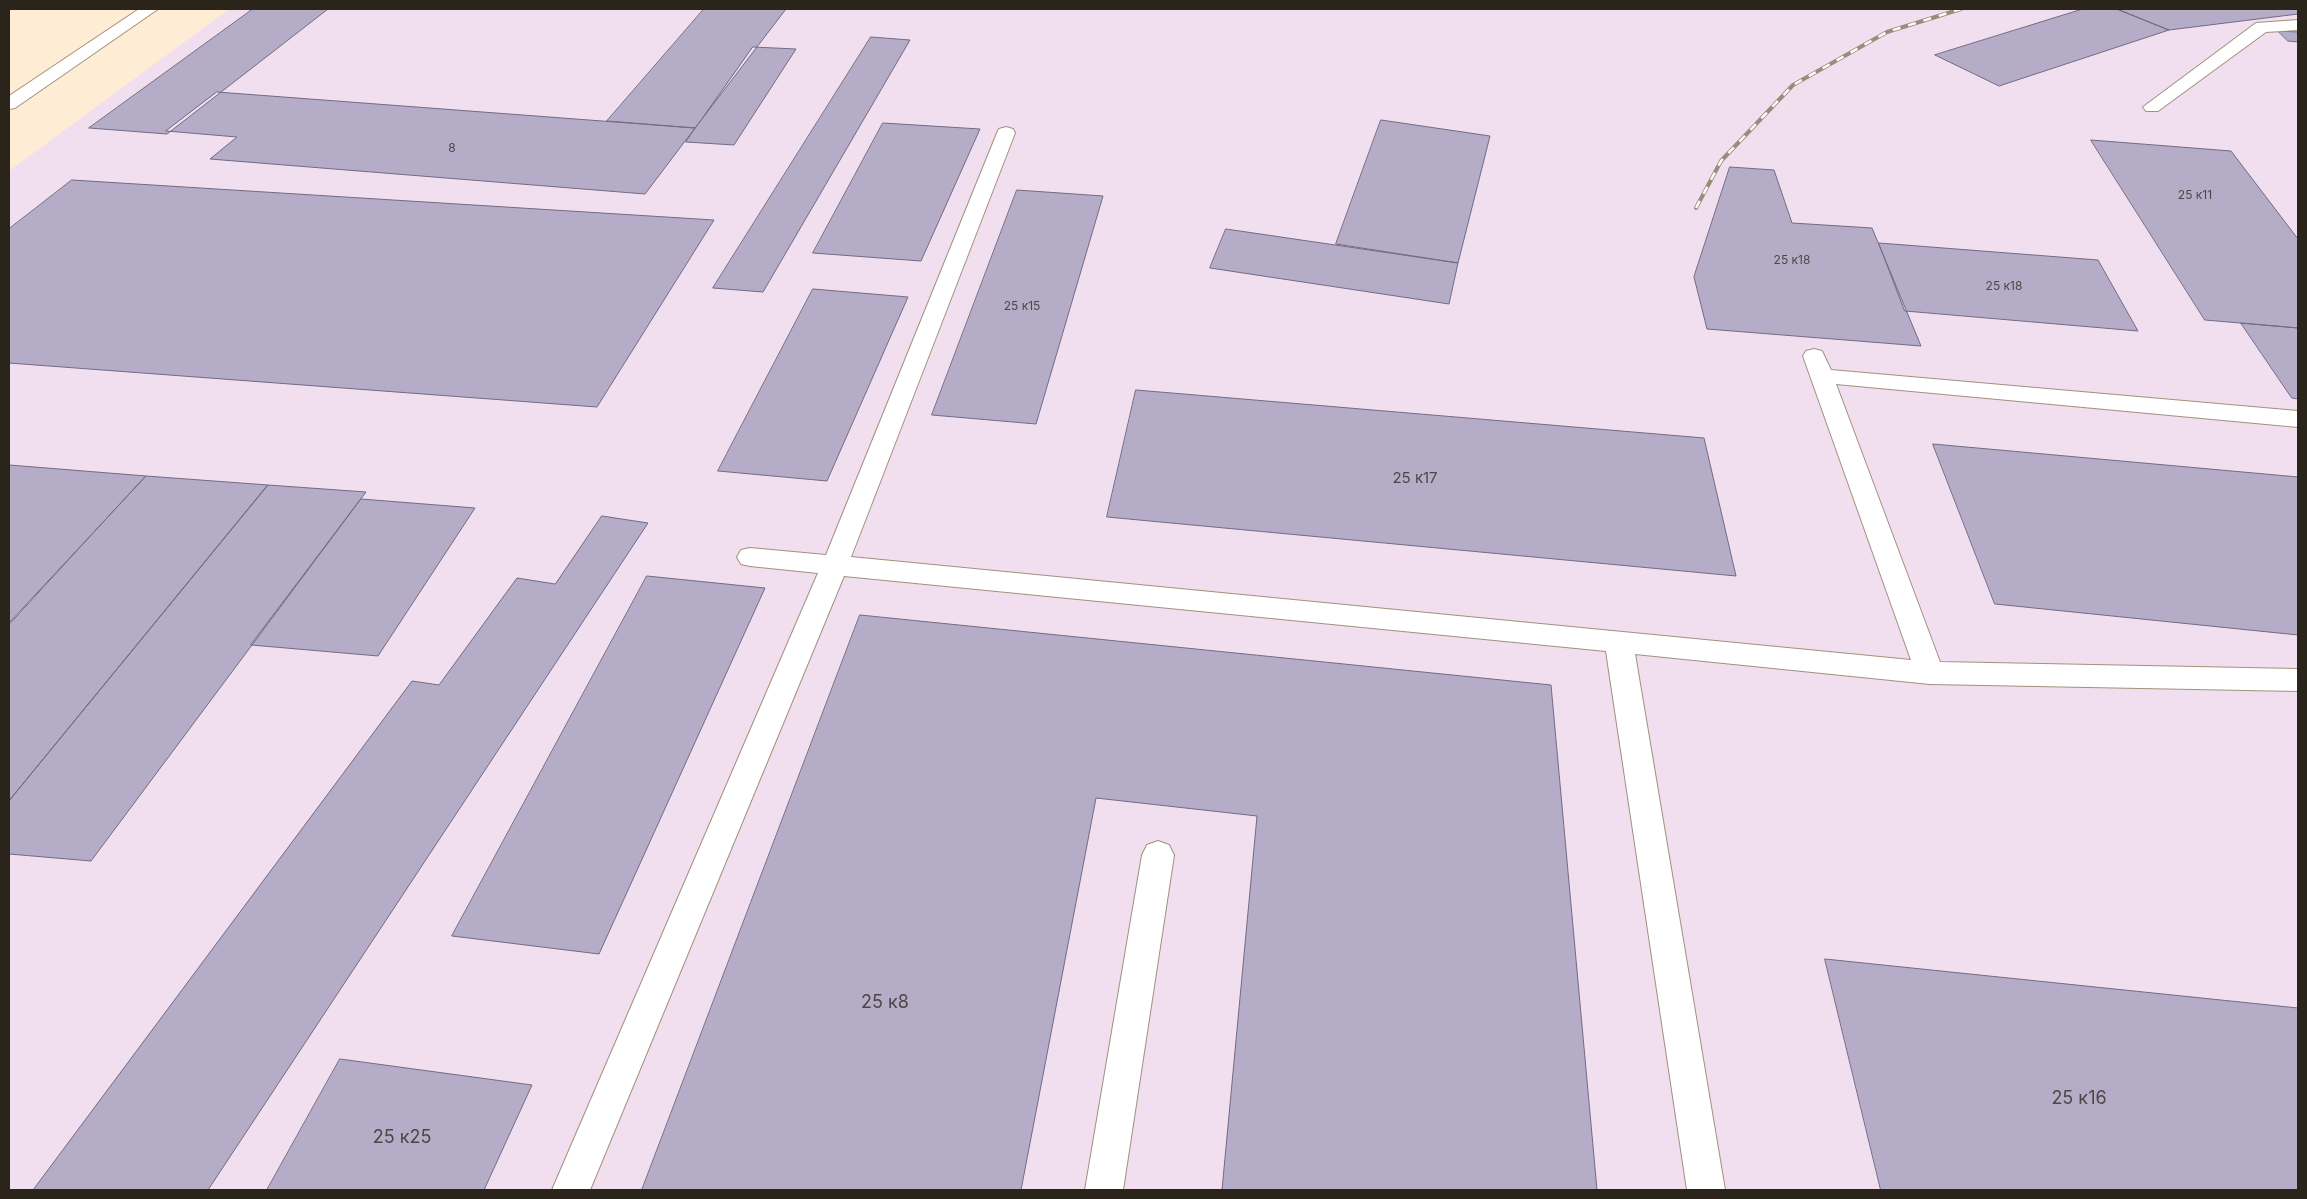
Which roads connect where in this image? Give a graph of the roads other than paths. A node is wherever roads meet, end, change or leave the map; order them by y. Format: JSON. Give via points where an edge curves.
{"nodes":[{"id":1,"x":150,"y":9,"type":"edge"},
{"id":2,"x":2298,"y":25,"type":"edge"},
{"id":3,"x":9,"y":104,"type":"edge"},
{"id":4,"x":2152,"y":107,"type":"dead end"},
{"id":5,"x":1006,"y":133,"type":"dead end"},
{"id":6,"x":2298,"y":419,"type":"edge"},
{"id":7,"x":750,"y":557,"type":"dead end"},
{"id":8,"x":834,"y":565,"type":"junction"},
{"id":9,"x":1619,"y":642,"type":"junction"},
{"id":10,"x":1930,"y":673,"type":"junction"},
{"id":11,"x":2298,"y":680,"type":"edge"},
{"id":12,"x":1158,"y":855,"type":"dead end"},
{"id":13,"x":571,"y":1190,"type":"edge"},
{"id":14,"x":1104,"y":1190,"type":"edge"},
{"id":15,"x":1706,"y":1190,"type":"edge"}],
"edges":[{"from":1,"to":3,"type":"main road"},
{"from":2,"to":4,"type":"main road","via":[[2262,27]]},
{"from":5,"to":8,"type":"main road"},
{"from":6,"to":10,"type":"main road","via":[[1818,366]]},
{"from":7,"to":8,"type":"main road"},
{"from":8,"to":9,"type":"main road"},
{"from":8,"to":13,"type":"main road"},
{"from":9,"to":10,"type":"main road"},
{"from":9,"to":15,"type":"main road"},
{"from":10,"to":11,"type":"main road"},
{"from":12,"to":14,"type":"main road"}]}
